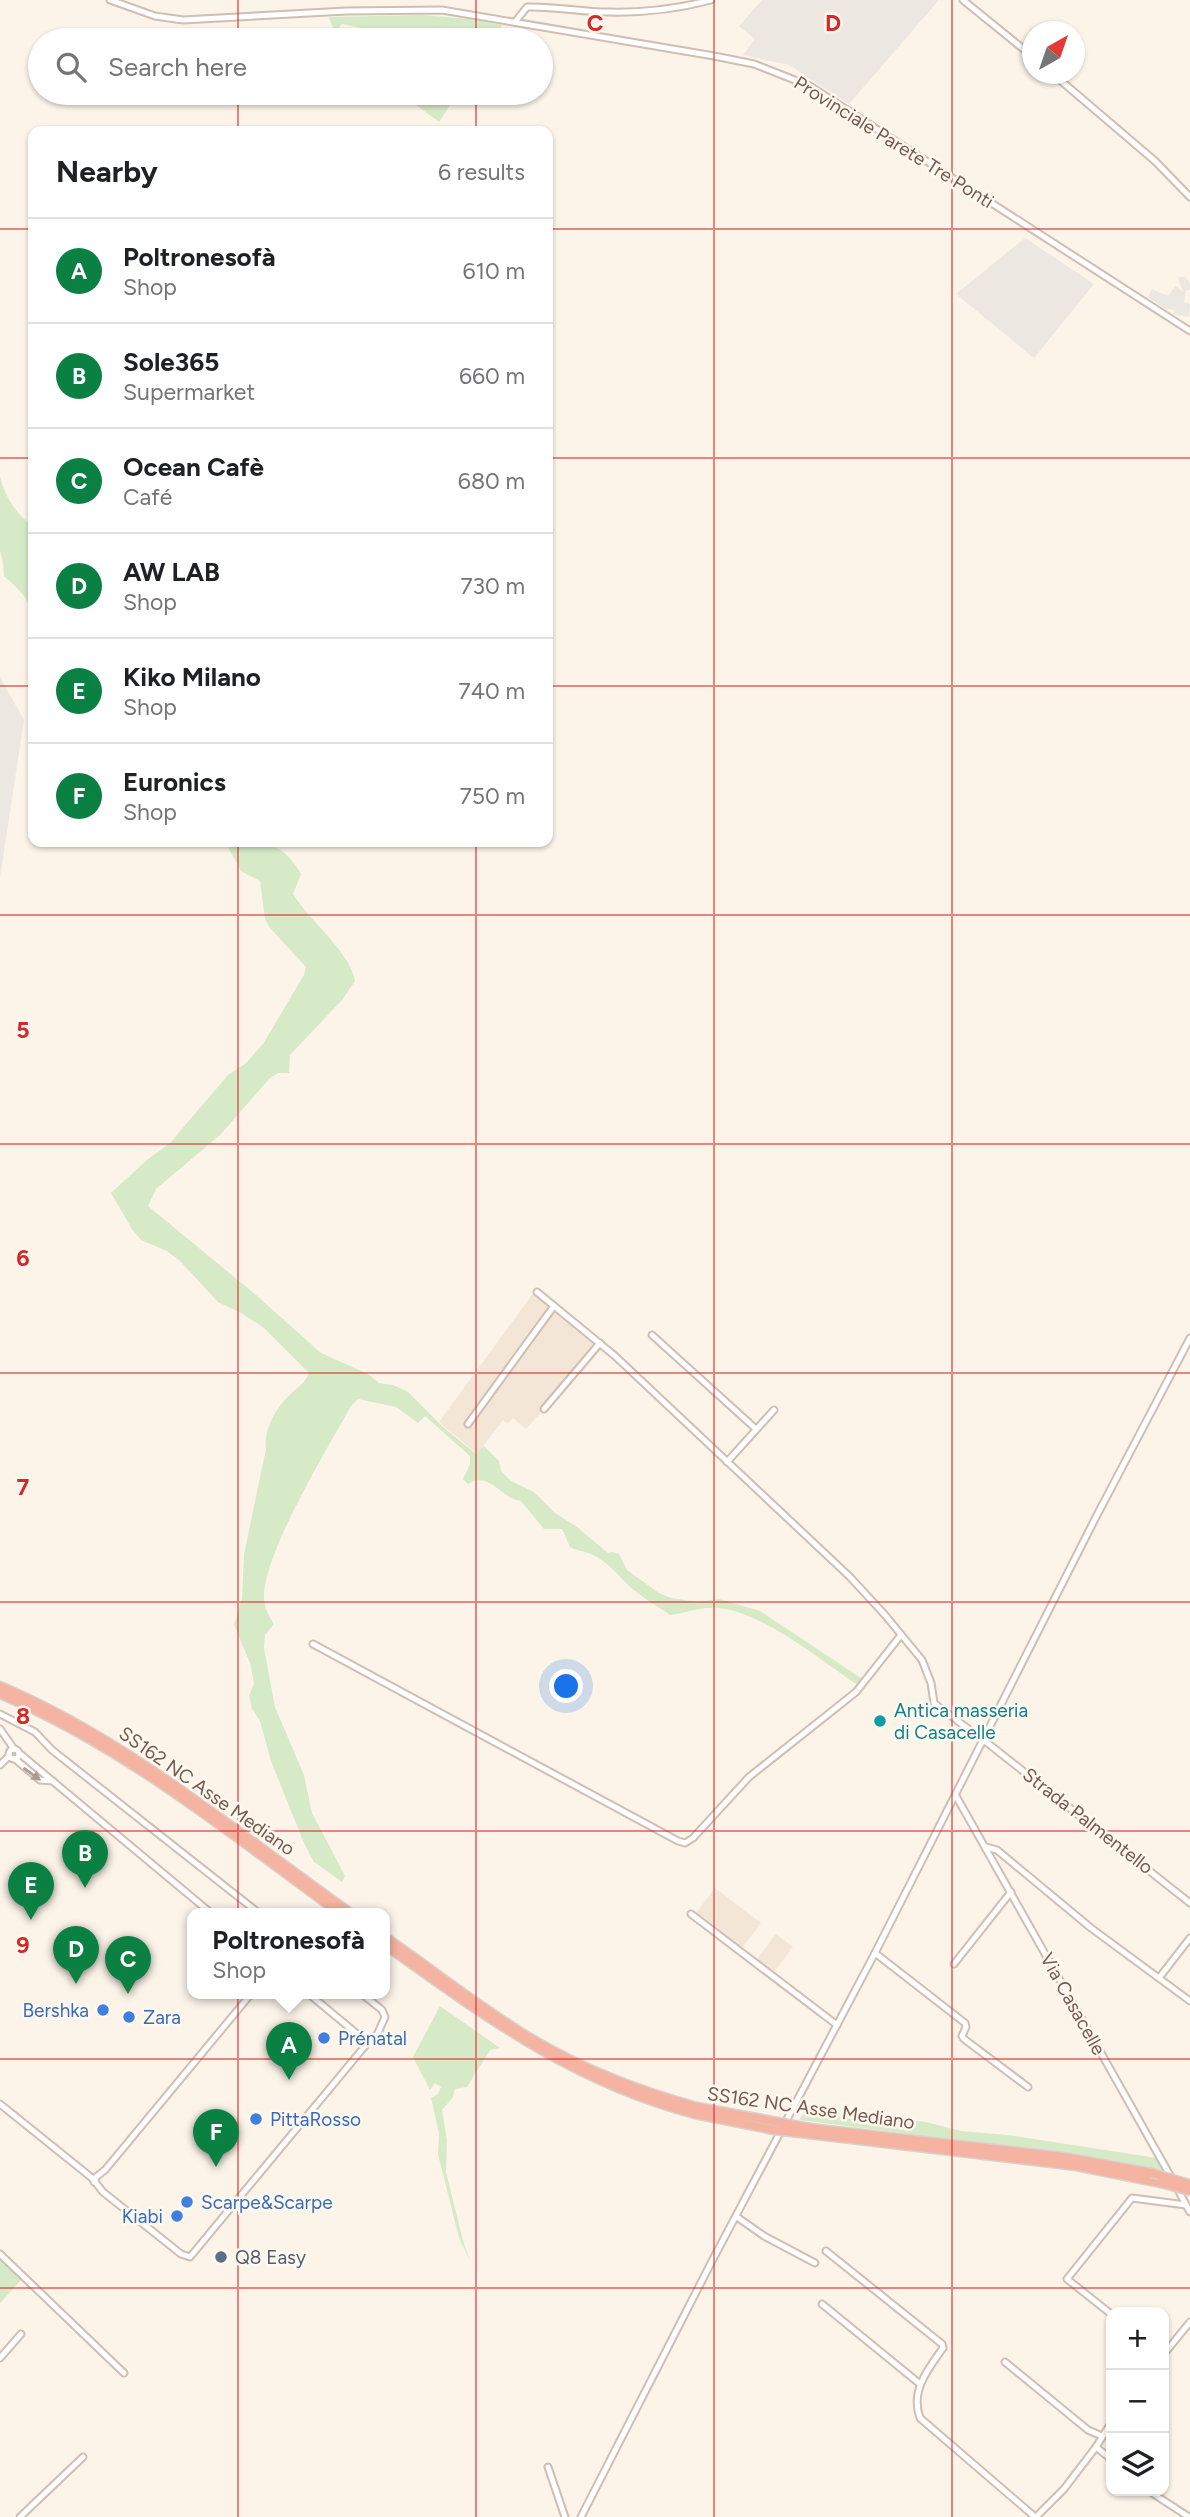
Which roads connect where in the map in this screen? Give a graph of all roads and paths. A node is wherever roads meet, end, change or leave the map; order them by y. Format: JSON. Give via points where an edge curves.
{"nodes":[{"id":1,"x":110,"y":0,"type":"edge"},
{"id":2,"x":710,"y":0,"type":"edge"},
{"id":3,"x":963,"y":0,"type":"edge"},
{"id":4,"x":514,"y":22,"type":"junction"},
{"id":5,"x":549,"y":28,"type":"edge"},
{"id":6,"x":553,"y":29,"type":"edge"},
{"id":7,"x":1022,"y":48,"type":"edge"},
{"id":8,"x":1065,"y":84,"type":"edge"},
{"id":9,"x":1190,"y":197,"type":"edge"},
{"id":10,"x":1190,"y":331,"type":"edge"},
{"id":11,"x":537,"y":1292,"type":"dead end"},
{"id":12,"x":554,"y":1306,"type":"junction"},
{"id":13,"x":652,"y":1335,"type":"dead end"},
{"id":14,"x":1190,"y":1338,"type":"edge"},
{"id":15,"x":600,"y":1343,"type":"junction"},
{"id":16,"x":544,"y":1409,"type":"dead end"},
{"id":17,"x":774,"y":1410,"type":"dead end"},
{"id":18,"x":468,"y":1424,"type":"dead end"},
{"id":19,"x":756,"y":1429,"type":"junction"},
{"id":20,"x":727,"y":1461,"type":"junction"},
{"id":21,"x":901,"y":1636,"type":"junction"},
{"id":22,"x":313,"y":1644,"type":"dead end"},
{"id":23,"x":0,"y":1686,"type":"edge"},
{"id":24,"x":0,"y":1694,"type":"edge"},
{"id":25,"x":13,"y":1696,"type":"junction"},
{"id":26,"x":0,"y":1714,"type":"edge"},
{"id":27,"x":0,"y":1729,"type":"edge"},
{"id":28,"x":984,"y":1741,"type":"junction"},
{"id":29,"x":14,"y":1754,"type":"junction"},
{"id":30,"x":0,"y":1765,"type":"edge"},
{"id":31,"x":53,"y":1782,"type":"junction"},
{"id":32,"x":956,"y":1796,"type":"junction"},
{"id":33,"x":986,"y":1847,"type":"junction"},
{"id":34,"x":1011,"y":1892,"type":"junction"},
{"id":35,"x":1190,"y":1903,"type":"edge"},
{"id":36,"x":205,"y":1908,"type":"edge"},
{"id":37,"x":252,"y":1908,"type":"edge"},
{"id":38,"x":333,"y":1908,"type":"edge"},
{"id":39,"x":344,"y":1908,"type":"edge"},
{"id":40,"x":691,"y":1914,"type":"dead end"},
{"id":41,"x":1190,"y":1938,"type":"edge"},
{"id":42,"x":390,"y":1943,"type":"edge"},
{"id":43,"x":875,"y":1953,"type":"junction"},
{"id":44,"x":954,"y":1964,"type":"dead end"},
{"id":45,"x":1158,"y":1978,"type":"junction"},
{"id":46,"x":247,"y":1999,"type":"edge"},
{"id":47,"x":315,"y":1999,"type":"edge"},
{"id":48,"x":368,"y":1999,"type":"edge"},
{"id":49,"x":1190,"y":2001,"type":"edge"},
{"id":50,"x":837,"y":2025,"type":"junction"},
{"id":51,"x":365,"y":2043,"type":"junction"},
{"id":52,"x":1028,"y":2087,"type":"dead end"},
{"id":53,"x":3,"y":2106,"type":"edge"},
{"id":54,"x":1,"y":2114,"type":"edge"},
{"id":55,"x":810,"y":2131,"type":"junction"},
{"id":56,"x":94,"y":2182,"type":"junction"},
{"id":57,"x":1190,"y":2184,"type":"edge"},
{"id":58,"x":1190,"y":2191,"type":"edge"},
{"id":59,"x":1188,"y":2209,"type":"edge"},
{"id":60,"x":737,"y":2217,"type":"junction"},
{"id":61,"x":826,"y":2251,"type":"dead end"},
{"id":62,"x":0,"y":2253,"type":"edge"},
{"id":63,"x":816,"y":2263,"type":"dead end"},
{"id":64,"x":822,"y":2304,"type":"dead end"},
{"id":65,"x":1106,"y":2310,"type":"edge"},
{"id":66,"x":1190,"y":2322,"type":"edge"},
{"id":67,"x":21,"y":2334,"type":"dead end"},
{"id":68,"x":1169,"y":2348,"type":"edge"},
{"id":69,"x":0,"y":2358,"type":"edge"},
{"id":70,"x":1005,"y":2362,"type":"dead end"},
{"id":71,"x":124,"y":2372,"type":"dead end"},
{"id":72,"x":920,"y":2384,"type":"junction"},
{"id":73,"x":1106,"y":2430,"type":"edge"},
{"id":74,"x":1101,"y":2436,"type":"junction"},
{"id":75,"x":1096,"y":2446,"type":"junction"},
{"id":76,"x":1106,"y":2455,"type":"edge"},
{"id":77,"x":83,"y":2457,"type":"dead end"},
{"id":78,"x":548,"y":2467,"type":"dead end"},
{"id":79,"x":1157,"y":2496,"type":"edge"},
{"id":80,"x":20,"y":2517,"type":"edge"},
{"id":81,"x":565,"y":2517,"type":"edge"},
{"id":82,"x":581,"y":2517,"type":"edge"},
{"id":83,"x":1035,"y":2517,"type":"edge"},
{"id":84,"x":1189,"y":2517,"type":"edge"}],
"edges":[{"from":1,"to":4,"type":"street","name":"Provinciale Parete Tre Ponti","via":[[155,16],[183,20],[442,10]]},
{"from":2,"to":4,"type":"street","via":[[650,11],[527,7]]},
{"from":3,"to":7,"type":"street"},
{"from":4,"to":5,"type":"street","name":"Provinciale Parete Tre Ponti"},
{"from":6,"to":10,"type":"street","name":"Provinciale Parete Tre Ponti","via":[[740,61],[810,86]]},
{"from":8,"to":9,"type":"street","via":[[1156,161]]},
{"from":11,"to":12,"type":"street","name":"Strada Palmentello"},
{"from":12,"to":15,"type":"street","name":"Strada Palmentello"},
{"from":12,"to":18,"type":"street"},
{"from":13,"to":19,"type":"street"},
{"from":14,"to":28,"type":"street"},
{"from":15,"to":16,"type":"street"},
{"from":15,"to":20,"type":"street","name":"Strada Palmentello"},
{"from":17,"to":19,"type":"street"},
{"from":19,"to":20,"type":"street"},
{"from":20,"to":21,"type":"street","name":"Strada Palmentello","via":[[850,1577]]},
{"from":21,"to":22,"type":"street","via":[[856,1692],[749,1777],[685,1843]]},
{"from":21,"to":28,"type":"street","name":"Strada Palmentello","via":[[922,1660],[934,1703]]},
{"from":23,"to":25,"type":"highway","name":"SS162 NC Asse Mediano"},
{"from":24,"to":25,"type":"highway","name":"SS162 NC Asse Mediano"},
{"from":25,"to":38,"type":"highway","name":"SS162 NC Asse Mediano","via":[[117,1755]]},
{"from":25,"to":39,"type":"highway","name":"SS162 NC Asse Mediano","via":[[75,1721],[176,1784]]},
{"from":26,"to":37,"type":"street","via":[[35,1732],[52,1751]]},
{"from":27,"to":29,"type":"street"},
{"from":28,"to":32,"type":"street"},
{"from":28,"to":35,"type":"street","name":"Strada Palmentello"},
{"from":29,"to":30,"type":"street"},
{"from":29,"to":31,"type":"street"},
{"from":29,"to":31,"type":"street","one_way":true,"via":[[40,1780]]},
{"from":31,"to":36,"type":"street"},
{"from":32,"to":33,"type":"street","name":"Via Casacelle"},
{"from":32,"to":43,"type":"street"},
{"from":33,"to":34,"type":"street","name":"Via Casacelle"},
{"from":33,"to":45,"type":"street","via":[[997,1850]]},
{"from":34,"to":44,"type":"street"},
{"from":34,"to":59,"type":"street","name":"Via Casacelle"},
{"from":40,"to":50,"type":"street"},
{"from":41,"to":45,"type":"street"},
{"from":42,"to":55,"type":"highway","name":"SS162 NC Asse Mediano","bridge":true,"via":[[452,1989],[605,2080],[696,2111]]},
{"from":43,"to":50,"type":"street"},
{"from":43,"to":52,"type":"street","via":[[965,2023],[961,2036]]},
{"from":45,"to":49,"type":"street"},
{"from":46,"to":56,"type":"street"},
{"from":47,"to":51,"type":"street"},
{"from":48,"to":51,"type":"street","via":[[385,2017],[377,2035]]},
{"from":50,"to":60,"type":"street"},
{"from":51,"to":56,"type":"street","via":[[190,2256],[181,2254]]},
{"from":53,"to":54,"type":"street"},
{"from":53,"to":56,"type":"street"},
{"from":55,"to":57,"type":"highway","name":"SS162 NC Asse Mediano","bridge":true,"via":[[1063,2157]]},
{"from":55,"to":58,"type":"highway","name":"SS162 NC Asse Mediano","bridge":true,"via":[[1076,2166]]},
{"from":59,"to":65,"type":"street","via":[[1132,2198],[1067,2279]]},
{"from":60,"to":63,"type":"street"},
{"from":60,"to":82,"type":"street"},
{"from":61,"to":72,"type":"street","via":[[942,2344]]},
{"from":62,"to":71,"type":"street"},
{"from":64,"to":72,"type":"street"},
{"from":66,"to":68,"type":"street"},
{"from":67,"to":69,"type":"street"},
{"from":70,"to":74,"type":"street"},
{"from":72,"to":83,"type":"street","via":[[916,2402],[920,2418]]},
{"from":73,"to":74,"type":"street"},
{"from":74,"to":75,"type":"street"},
{"from":75,"to":76,"type":"street"},
{"from":75,"to":83,"type":"street","via":[[1064,2489]]},
{"from":77,"to":80,"type":"street"},
{"from":78,"to":81,"type":"street"},
{"from":79,"to":84,"type":"street"}]}
